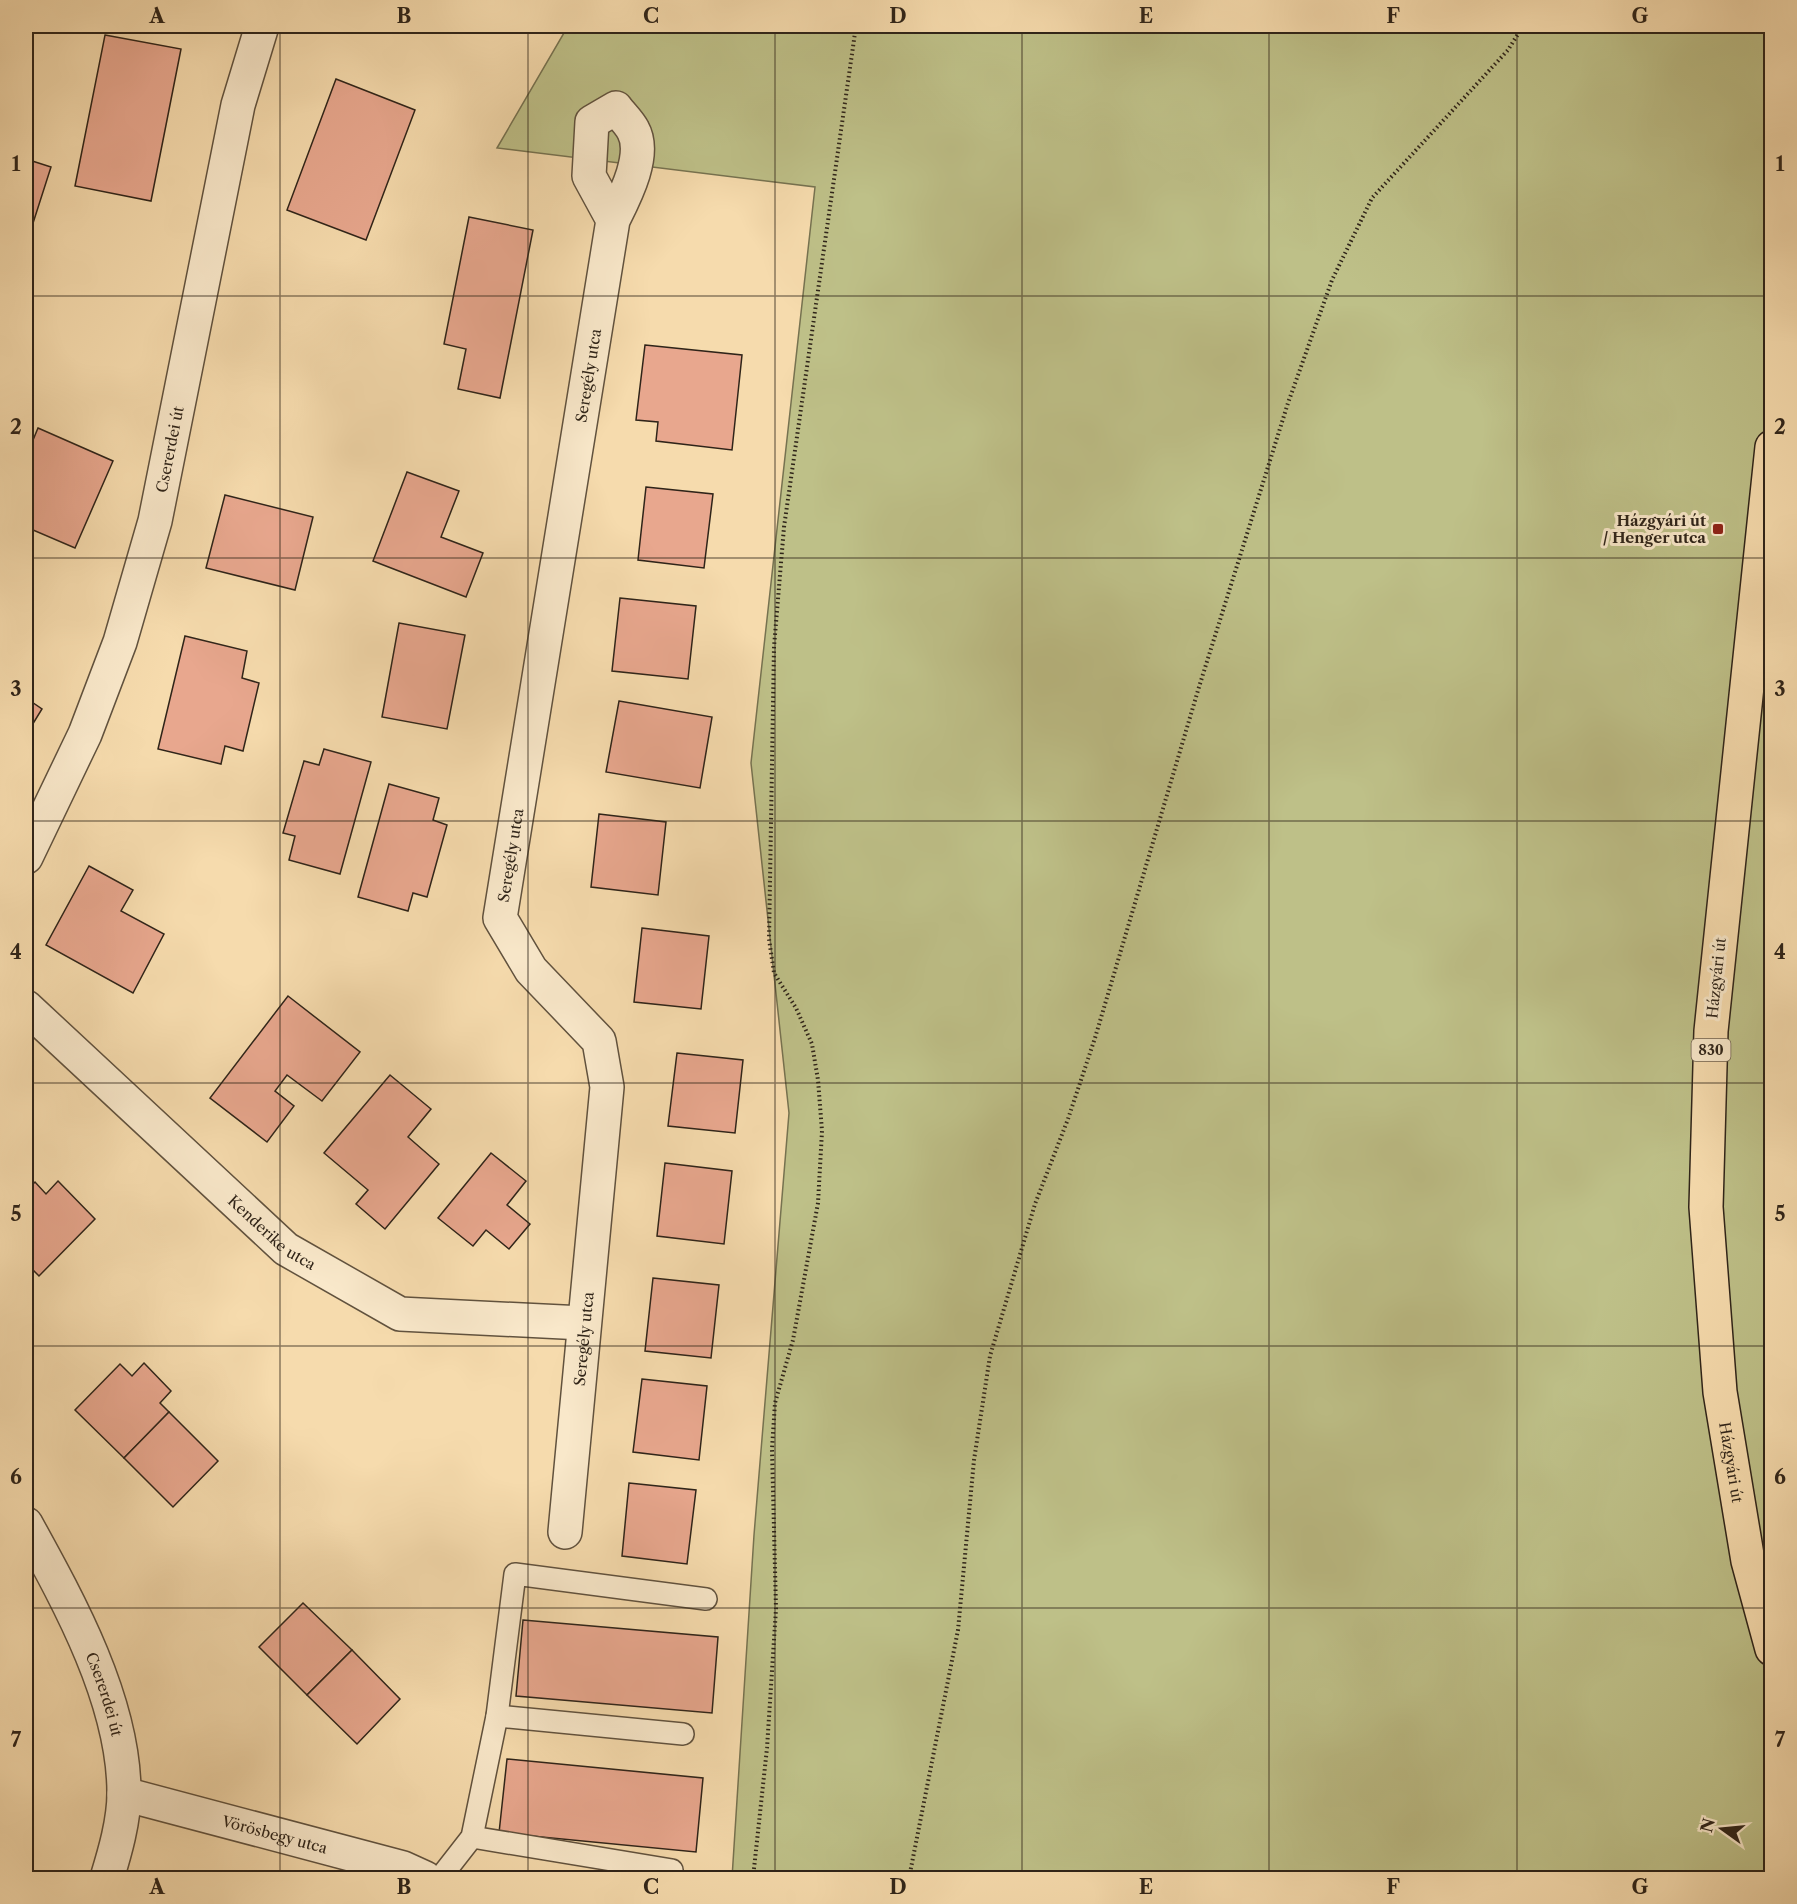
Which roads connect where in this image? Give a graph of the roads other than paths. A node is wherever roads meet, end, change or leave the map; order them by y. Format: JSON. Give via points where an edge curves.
{"nodes":[{"id":1,"x":262,"y":26,"type":"edge"},
{"id":2,"x":613,"y":220,"type":"dead end"},
{"id":3,"x":1772,"y":447,"type":"edge"},
{"id":4,"x":26,"y":857,"type":"edge"},
{"id":5,"x":26,"y":1007,"type":"edge"},
{"id":6,"x":583,"y":1323,"type":"junction"},
{"id":7,"x":26,"y":1524,"type":"edge"},
{"id":8,"x":565,"y":1532,"type":"dead end"},
{"id":9,"x":706,"y":1599,"type":"dead end"},
{"id":10,"x":1772,"y":1649,"type":"edge"},
{"id":11,"x":498,"y":1716,"type":"junction"},
{"id":12,"x":683,"y":1734,"type":"dead end"},
{"id":13,"x":124,"y":1794,"type":"junction"},
{"id":14,"x":472,"y":1837,"type":"junction"},
{"id":15,"x":672,"y":1870,"type":"dead end"},
{"id":16,"x":107,"y":1878,"type":"edge"},
{"id":17,"x":425,"y":1878,"type":"edge"},
{"id":18,"x":440,"y":1878,"type":"edge"}],
"edges":[{"from":1,"to":4,"type":"street","name":"Csererdei út","via":[[238,105],[155,521],[120,642],[85,734]]},
{"from":2,"to":6,"type":"street","name":"Seregély utca","via":[[500,918],[531,970],[599,1041],[608,1087]]},
{"from":3,"to":10,"type":"main road","name":"Házgyári út","number":"830","via":[[1711,1031],[1706,1207],[1720,1392],[1748,1562]]},
{"from":5,"to":6,"type":"street","name":"Kenderike utca","via":[[286,1249],[400,1314]]},
{"from":6,"to":8,"type":"street","name":"Seregély utca"},
{"from":7,"to":13,"type":"street","name":"Csererdei út","via":[[63,1591],[117,1729]]},
{"from":9,"to":11,"type":"lane","via":[[515,1574]]},
{"from":11,"to":12,"type":"lane"},
{"from":11,"to":14,"type":"lane"},
{"from":13,"to":16,"type":"street","name":"Csererdei út","via":[[116,1849]]},
{"from":13,"to":17,"type":"street","name":"Vörösbegy utca","via":[[403,1868]]},
{"from":14,"to":15,"type":"lane"},
{"from":14,"to":18,"type":"lane"}]}
